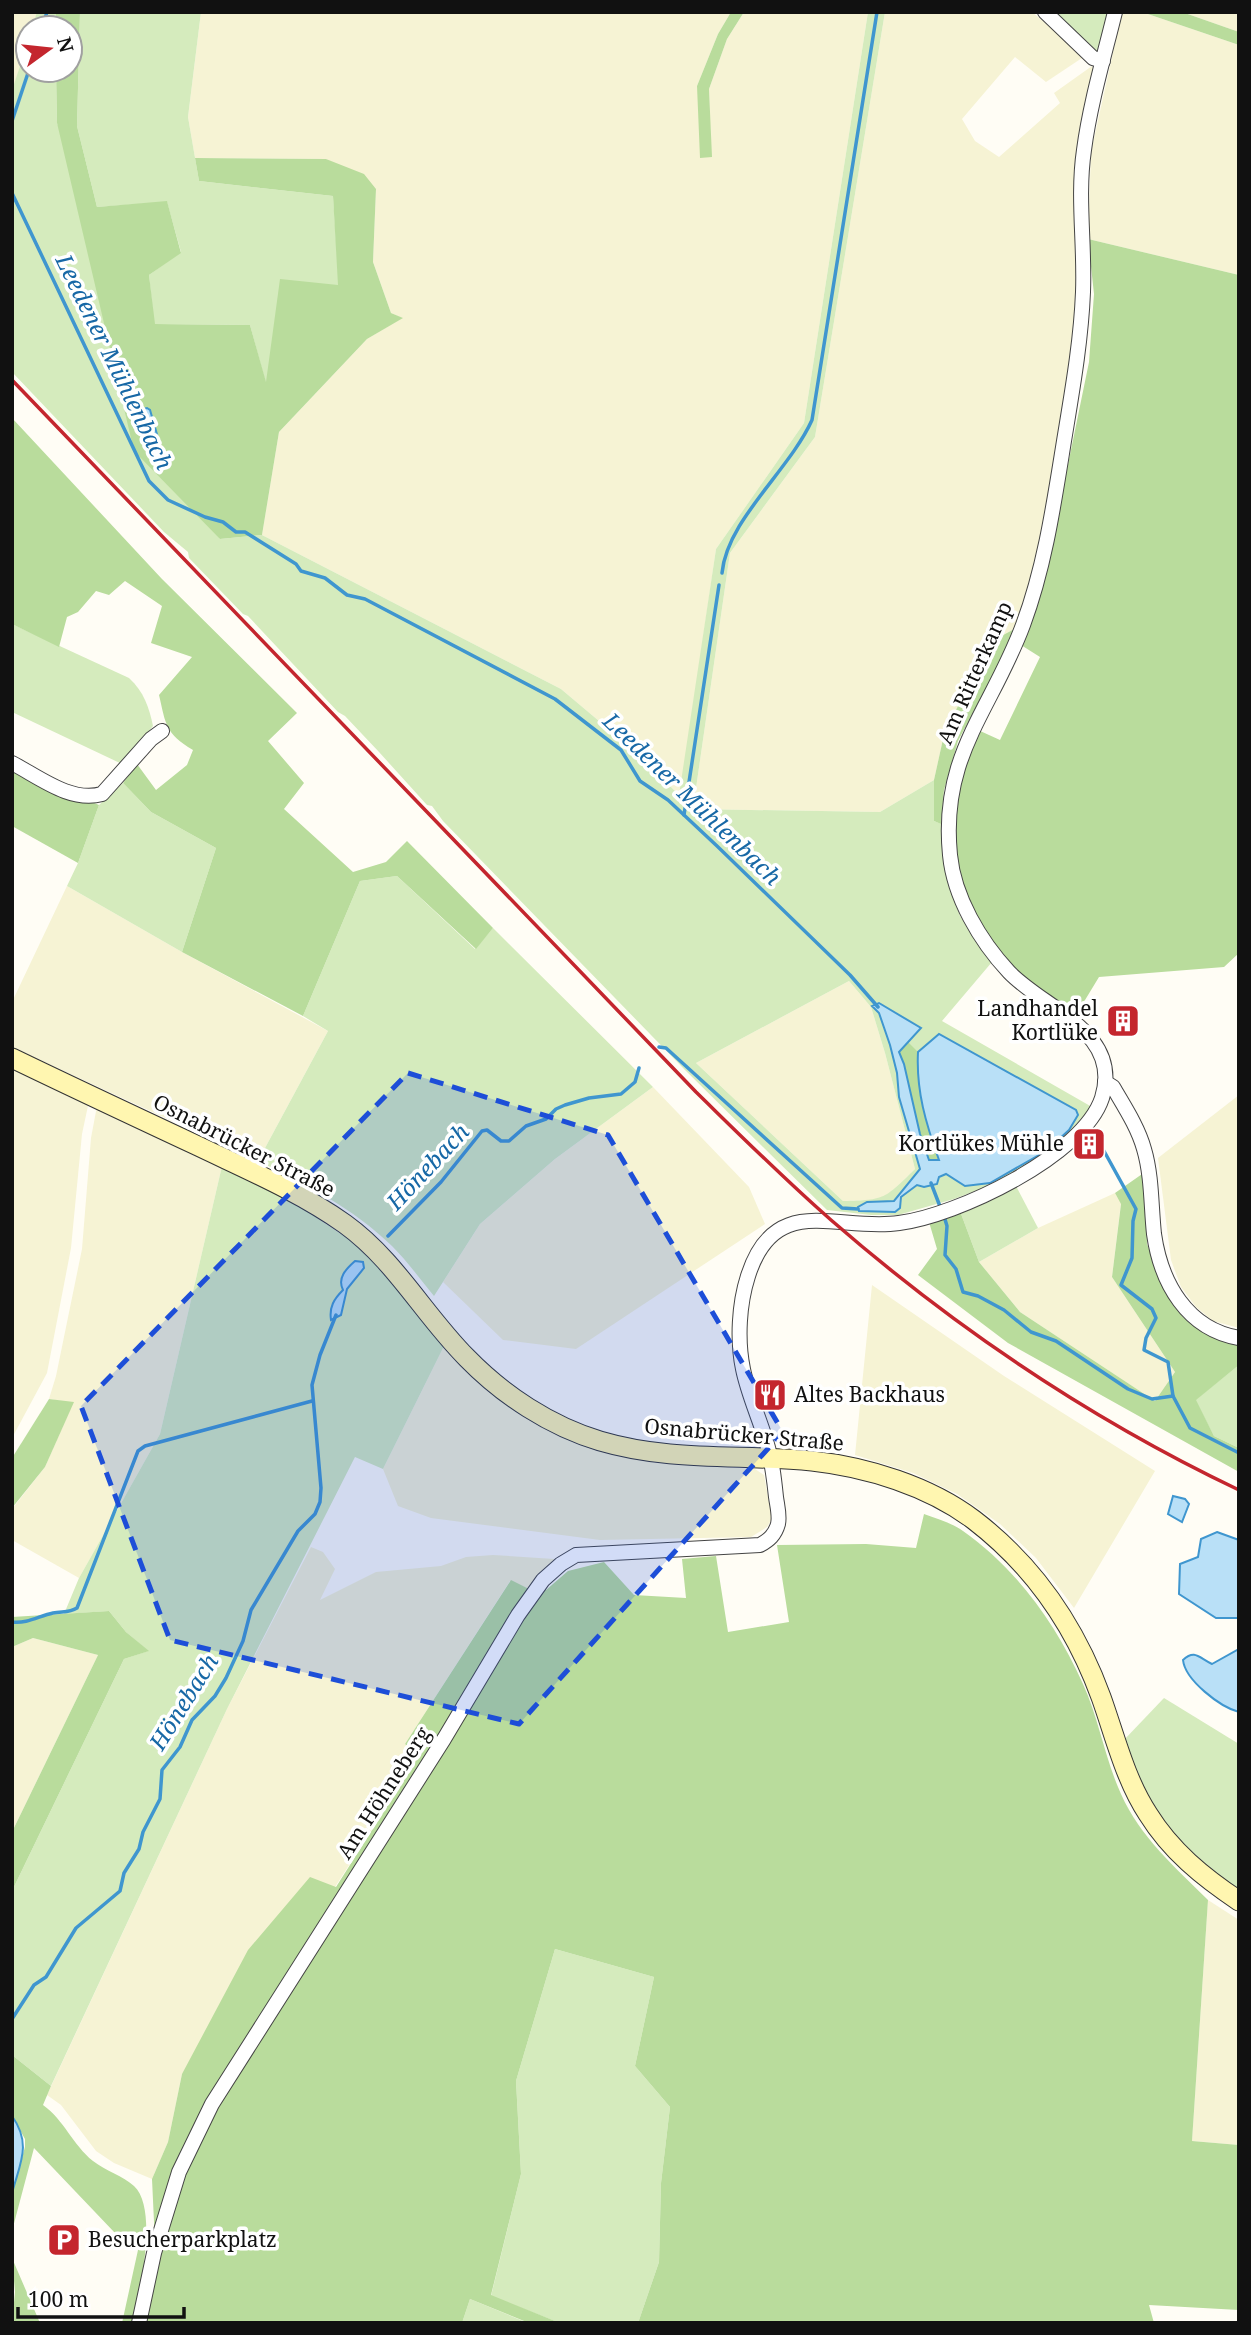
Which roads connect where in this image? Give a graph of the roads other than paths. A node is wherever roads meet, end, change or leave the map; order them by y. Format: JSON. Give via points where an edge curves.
{"nodes":[{"id":1,"x":1045,"y":12,"type":"edge"},
{"id":2,"x":1115,"y":12,"type":"edge"},
{"id":3,"x":1103,"y":61,"type":"junction"},
{"id":4,"x":162,"y":731,"type":"dead end"},
{"id":5,"x":12,"y":763,"type":"edge"},
{"id":6,"x":12,"y":1058,"type":"edge"},
{"id":7,"x":1105,"y":1082,"type":"junction"},
{"id":8,"x":1239,"y":1338,"type":"edge"},
{"id":9,"x":771,"y":1459,"type":"junction"},
{"id":10,"x":1239,"y":1900,"type":"edge"},
{"id":11,"x":139,"y":2323,"type":"edge"}],
"edges":[{"from":1,"to":3,"type":"street","via":[[1093,58]]},
{"from":2,"to":3,"type":"street","name":"Am Ritterkamp"},
{"from":3,"to":7,"type":"street","name":"Am Ritterkamp","via":[[1084,148],[1083,291],[1077,360],[1043,562],[1022,627],[960,757],[948,806],[950,858],[958,888],[983,938],[1031,993],[1084,1030],[1098,1048]]},
{"from":4,"to":5,"type":"street","via":[[102,794],[91,797],[62,790]]},
{"from":6,"to":9,"type":"main road","name":"Osnabrücker Straße","via":[[282,1186],[348,1226],[385,1260],[465,1357],[529,1408],[560,1425],[598,1440],[668,1455]]},
{"from":7,"to":8,"type":"street","via":[[1113,1087],[1144,1147],[1155,1237],[1172,1291],[1205,1327]]},
{"from":7,"to":9,"type":"street","via":[[1098,1108],[1084,1126],[1030,1173],[958,1206],[901,1223],[803,1220],[785,1227],[756,1253],[746,1283],[740,1351]]},
{"from":9,"to":10,"type":"main road","name":"Osnabrücker Straße","via":[[873,1472],[920,1490],[971,1518],[1019,1559],[1073,1634],[1125,1769],[1147,1813],[1173,1848],[1209,1881]]},
{"from":9,"to":11,"type":"street","name":"Am Höhneberg","via":[[779,1521],[770,1540],[760,1545],[576,1555],[542,1580],[212,2104],[179,2172]]}]}
